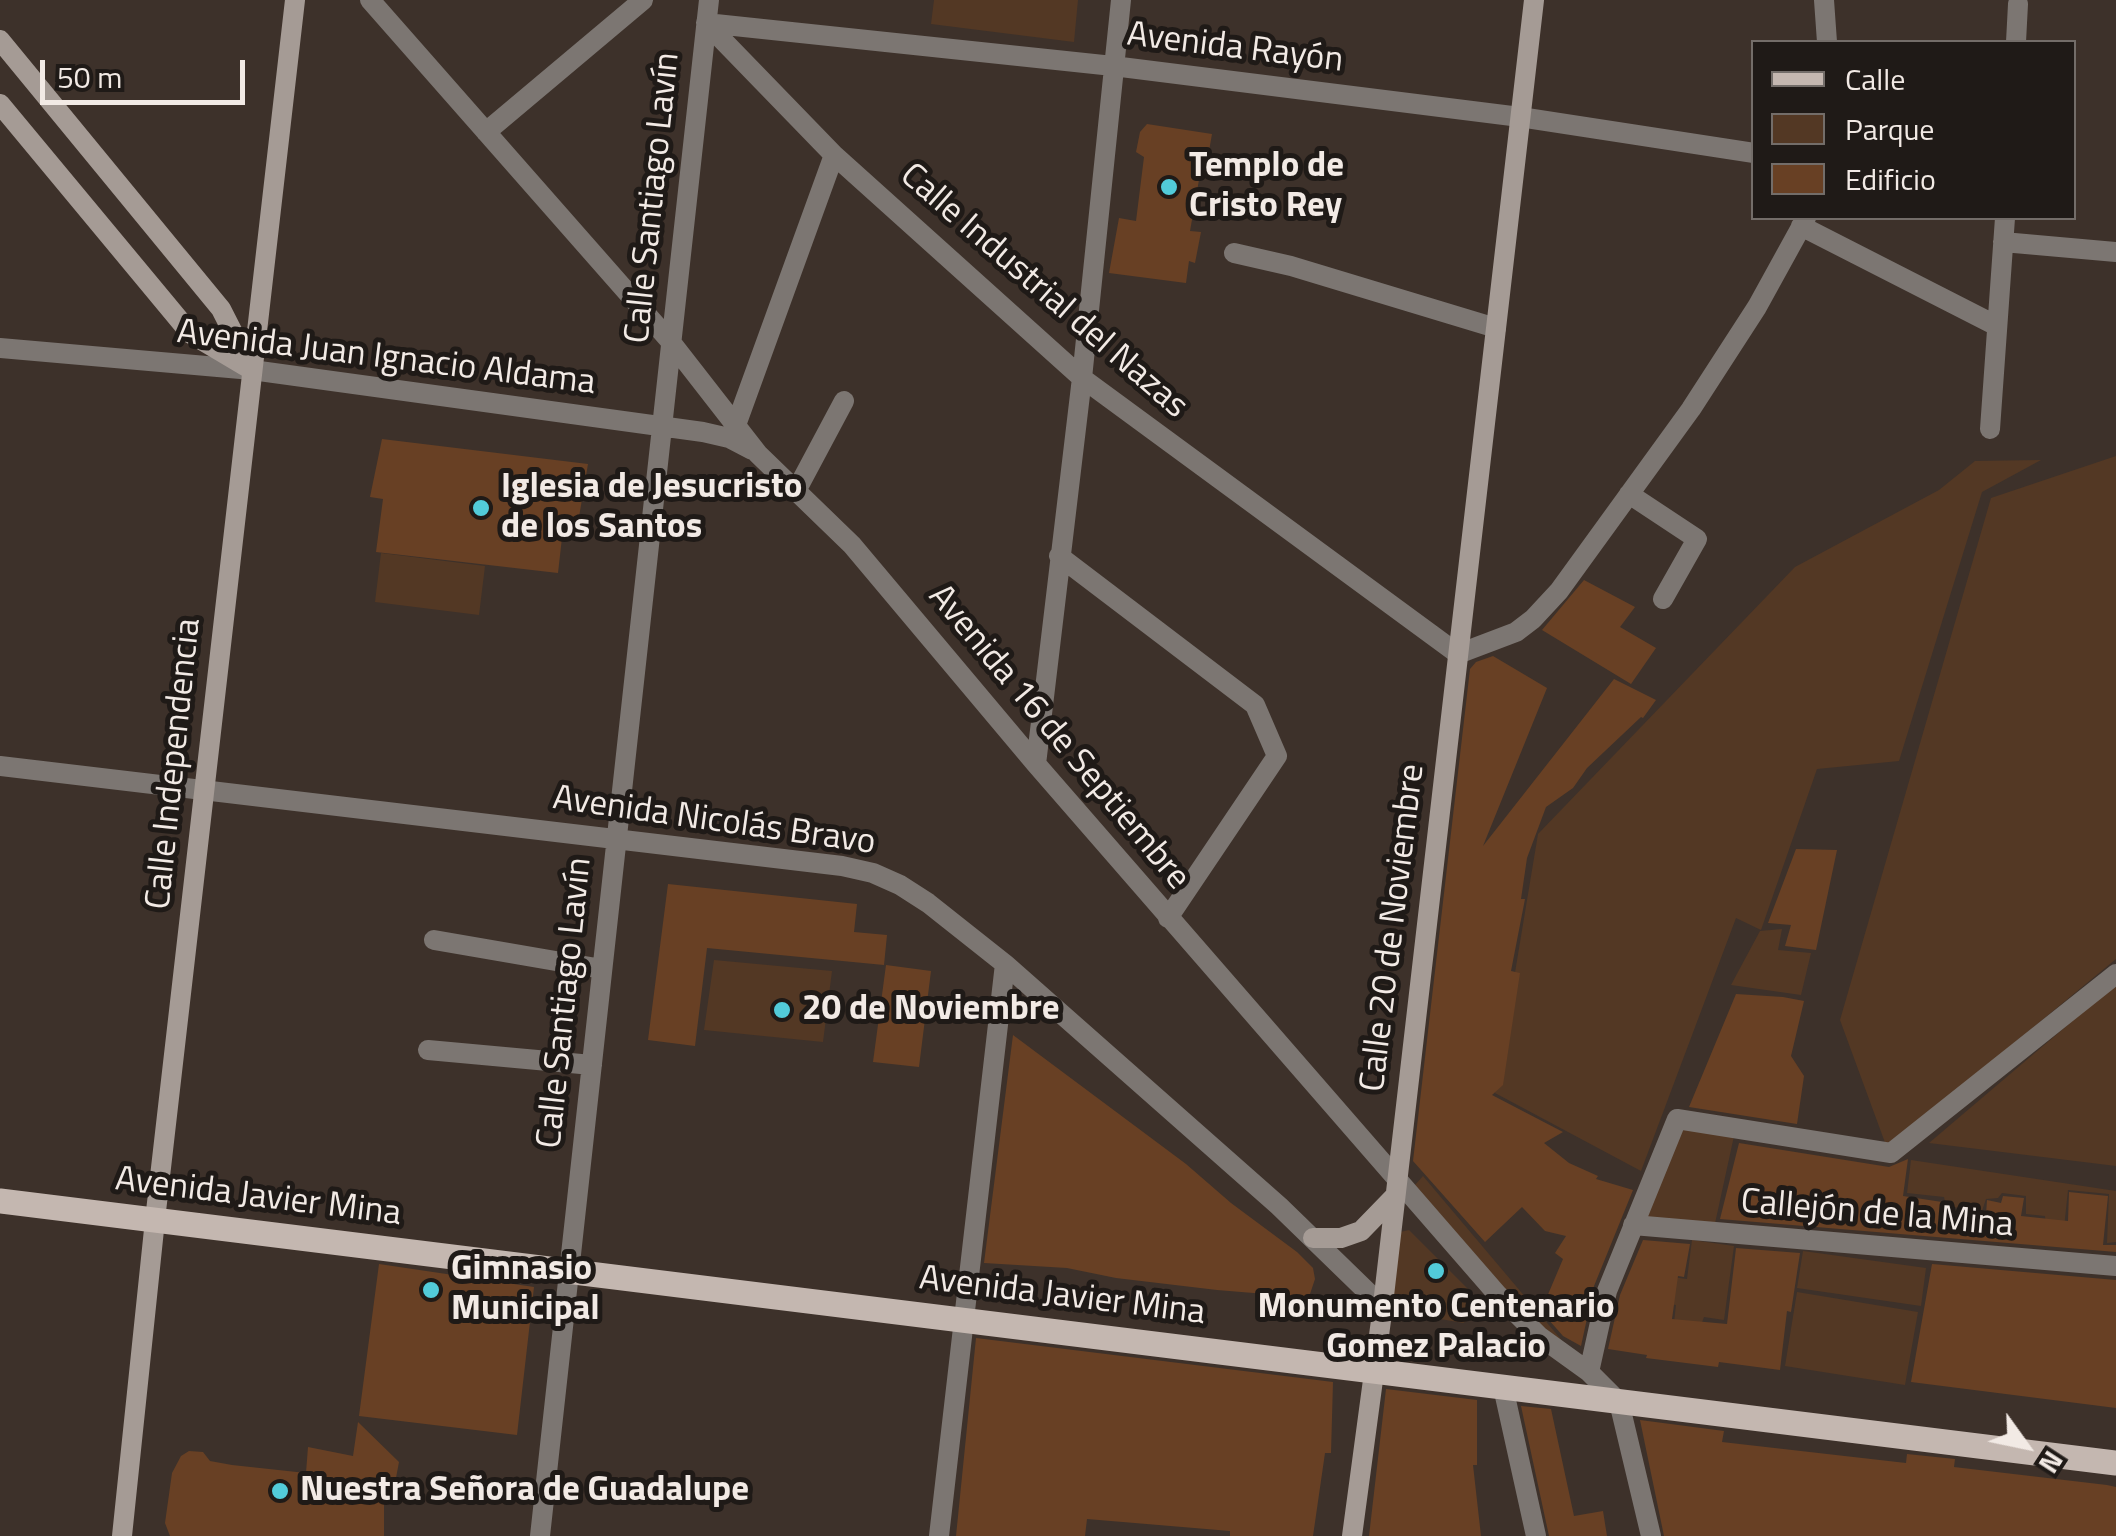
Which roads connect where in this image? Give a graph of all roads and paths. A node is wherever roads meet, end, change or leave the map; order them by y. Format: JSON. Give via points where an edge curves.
{"nodes":[{"id":1,"x":295,"y":0,"type":"edge"},
{"id":2,"x":370,"y":0,"type":"edge"},
{"id":3,"x":643,"y":0,"type":"edge"},
{"id":4,"x":709,"y":0,"type":"edge"},
{"id":5,"x":1121,"y":0,"type":"edge"},
{"id":6,"x":1534,"y":0,"type":"edge"},
{"id":7,"x":1824,"y":0,"type":"edge"},
{"id":8,"x":2018,"y":4,"type":"dead end"},
{"id":9,"x":706,"y":24,"type":"junction"},
{"id":10,"x":0,"y":40,"type":"edge"},
{"id":11,"x":1827,"y":40,"type":"edge"},
{"id":12,"x":2016,"y":40,"type":"edge"},
{"id":13,"x":1113,"y":66,"type":"junction"},
{"id":14,"x":0,"y":104,"type":"edge"},
{"id":15,"x":1520,"y":117,"type":"junction"},
{"id":16,"x":486,"y":132,"type":"junction"},
{"id":17,"x":1751,"y":153,"type":"edge"},
{"id":18,"x":834,"y":155,"type":"junction"},
{"id":19,"x":2004,"y":220,"type":"edge"},
{"id":20,"x":1804,"y":222,"type":"edge"},
{"id":21,"x":2003,"y":242,"type":"junction"},
{"id":22,"x":2116,"y":252,"type":"edge"},
{"id":23,"x":1234,"y":253,"type":"dead end"},
{"id":24,"x":1998,"y":326,"type":"junction"},
{"id":25,"x":1496,"y":328,"type":"junction"},
{"id":26,"x":670,"y":341,"type":"junction"},
{"id":27,"x":0,"y":348,"type":"edge"},
{"id":28,"x":252,"y":370,"type":"junction"},
{"id":29,"x":1082,"y":378,"type":"junction"},
{"id":30,"x":844,"y":400,"type":"dead end"},
{"id":31,"x":736,"y":425,"type":"junction"},
{"id":32,"x":664,"y":428,"type":"junction"},
{"id":33,"x":1990,"y":430,"type":"dead end"},
{"id":34,"x":758,"y":454,"type":"junction"},
{"id":35,"x":796,"y":491,"type":"junction"},
{"id":36,"x":1629,"y":494,"type":"junction"},
{"id":37,"x":1059,"y":556,"type":"junction"},
{"id":38,"x":1663,"y":599,"type":"dead end"},
{"id":39,"x":1458,"y":654,"type":"junction"},
{"id":40,"x":1036,"y":764,"type":"junction"},
{"id":41,"x":0,"y":766,"type":"edge"},
{"id":42,"x":205,"y":789,"type":"junction"},
{"id":43,"x":617,"y":839,"type":"junction"},
{"id":44,"x":1168,"y":918,"type":"junction"},
{"id":45,"x":434,"y":940,"type":"dead end"},
{"id":46,"x":1004,"y":964,"type":"junction"},
{"id":47,"x":602,"y":969,"type":"junction"},
{"id":48,"x":2116,"y":974,"type":"edge"},
{"id":49,"x":428,"y":1050,"type":"dead end"},
{"id":50,"x":592,"y":1065,"type":"junction"},
{"id":51,"x":1396,"y":1187,"type":"junction"},
{"id":52,"x":0,"y":1201,"type":"edge"},
{"id":53,"x":155,"y":1220,"type":"junction"},
{"id":54,"x":1633,"y":1225,"type":"junction"},
{"id":55,"x":1313,"y":1238,"type":"junction"},
{"id":56,"x":2116,"y":1266,"type":"edge"},
{"id":57,"x":568,"y":1271,"type":"junction"},
{"id":58,"x":1382,"y":1307,"type":"junction"},
{"id":59,"x":964,"y":1320,"type":"junction"},
{"id":60,"x":1375,"y":1371,"type":"junction"},
{"id":61,"x":1590,"y":1372,"type":"junction"},
{"id":62,"x":1503,"y":1387,"type":"junction"},
{"id":63,"x":1619,"y":1402,"type":"junction"},
{"id":64,"x":2116,"y":1463,"type":"edge"},
{"id":65,"x":122,"y":1536,"type":"edge"},
{"id":66,"x":540,"y":1536,"type":"edge"},
{"id":67,"x":939,"y":1536,"type":"edge"},
{"id":68,"x":1352,"y":1536,"type":"edge"},
{"id":69,"x":1536,"y":1536,"type":"edge"},
{"id":70,"x":1651,"y":1536,"type":"edge"}],
"edges":[{"from":1,"to":28,"type":"main road","name":"Calle Independencia"},
{"from":2,"to":16,"type":"street","name":"Avenida 16 de Septiembre"},
{"from":3,"to":16,"type":"street"},
{"from":4,"to":9,"type":"street","name":"Calle Santiago Lavín"},
{"from":5,"to":13,"type":"street"},
{"from":6,"to":15,"type":"main road","name":"Calle 20 de Noviembre"},
{"from":7,"to":11,"type":"street"},
{"from":8,"to":12,"type":"street"},
{"from":9,"to":13,"type":"street","name":"Avenida Rayón"},
{"from":9,"to":18,"type":"street","name":"Calle Industrial del Nazas"},
{"from":9,"to":26,"type":"street","name":"Calle Santiago Lavín"},
{"from":10,"to":28,"type":"main road","via":[[222,309]]},
{"from":13,"to":15,"type":"street","name":"Avenida Rayón"},
{"from":13,"to":29,"type":"street"},
{"from":14,"to":28,"type":"main road","via":[[192,334]]},
{"from":15,"to":17,"type":"street","name":"Avenida Rayón"},
{"from":15,"to":25,"type":"main road","name":"Calle 20 de Noviembre"},
{"from":16,"to":26,"type":"street","name":"Avenida 16 de Septiembre"},
{"from":18,"to":29,"type":"street","name":"Calle Industrial del Nazas"},
{"from":18,"to":31,"type":"street"},
{"from":19,"to":21,"type":"street"},
{"from":20,"to":24,"type":"street"},
{"from":20,"to":36,"type":"street","via":[[1757,308]]},
{"from":21,"to":22,"type":"street"},
{"from":21,"to":24,"type":"street"},
{"from":23,"to":25,"type":"street"},
{"from":24,"to":33,"type":"street"},
{"from":25,"to":39,"type":"main road","name":"Calle 20 de Noviembre"},
{"from":26,"to":31,"type":"street","name":"Avenida 16 de Septiembre"},
{"from":26,"to":32,"type":"street","name":"Calle Santiago Lavín"},
{"from":27,"to":28,"type":"street","name":"Avenida Juan Ignacio Aldama"},
{"from":28,"to":32,"type":"street","name":"Avenida Juan Ignacio Aldama"},
{"from":28,"to":42,"type":"main road","name":"Calle Independencia"},
{"from":29,"to":37,"type":"street"},
{"from":29,"to":39,"type":"street","name":"Calle Industrial del Nazas"},
{"from":30,"to":35,"type":"street"},
{"from":31,"to":34,"type":"street","name":"Avenida 16 de Septiembre"},
{"from":32,"to":34,"type":"street","name":"Avenida Juan Ignacio Aldama","via":[[730,438]]},
{"from":32,"to":43,"type":"street","name":"Calle Santiago Lavín"},
{"from":34,"to":35,"type":"street","name":"Avenida 16 de Septiembre"},
{"from":35,"to":40,"type":"street","name":"Avenida 16 de Septiembre","via":[[852,546]]},
{"from":36,"to":38,"type":"street","via":[[1697,539]]},
{"from":36,"to":39,"type":"street","via":[[1533,619]]},
{"from":37,"to":40,"type":"street"},
{"from":37,"to":44,"type":"street","via":[[1255,706],[1277,756]]},
{"from":39,"to":51,"type":"main road","name":"Calle 20 de Noviembre"},
{"from":40,"to":44,"type":"street","name":"Avenida 16 de Septiembre"},
{"from":41,"to":42,"type":"street","name":"Avenida Nicolás Bravo"},
{"from":42,"to":43,"type":"street","name":"Avenida Nicolás Bravo"},
{"from":42,"to":53,"type":"main road","name":"Calle Independencia"},
{"from":43,"to":46,"type":"street","name":"Avenida Nicolás Bravo","via":[[873,874],[928,903]]},
{"from":43,"to":47,"type":"street","name":"Calle Santiago Lavín"},
{"from":44,"to":51,"type":"street","name":"Avenida 16 de Septiembre"},
{"from":45,"to":47,"type":"street"},
{"from":46,"to":55,"type":"street","name":"Avenida Nicolás Bravo"},
{"from":46,"to":59,"type":"street"},
{"from":47,"to":50,"type":"street","name":"Calle Santiago Lavín"},
{"from":48,"to":54,"type":"street","via":[[1891,1153],[1677,1118]]},
{"from":49,"to":50,"type":"street"},
{"from":50,"to":57,"type":"street","name":"Calle Santiago Lavín"},
{"from":51,"to":55,"type":"main road","via":[[1361,1230]]},
{"from":51,"to":58,"type":"main road","name":"Calle 20 de Noviembre"},
{"from":51,"to":61,"type":"street","name":"Avenida 16 de Septiembre","via":[[1539,1336]]},
{"from":52,"to":53,"type":"main road","name":"Avenida Javier Mina"},
{"from":53,"to":57,"type":"main road","name":"Avenida Javier Mina"},
{"from":53,"to":65,"type":"main road","name":"Calle Independencia"},
{"from":54,"to":56,"type":"street","name":"Callejón de la Mina"},
{"from":54,"to":61,"type":"street","via":[[1607,1290]]},
{"from":55,"to":58,"type":"street","name":"Avenida Nicolás Bravo"},
{"from":57,"to":59,"type":"main road","name":"Avenida Javier Mina"},
{"from":57,"to":66,"type":"street","name":"Calle Santiago Lavín"},
{"from":58,"to":60,"type":"main road","name":"Calle 20 de Noviembre"},
{"from":59,"to":60,"type":"main road","name":"Avenida Javier Mina"},
{"from":59,"to":67,"type":"street"},
{"from":60,"to":62,"type":"main road","name":"Avenida Javier Mina"},
{"from":60,"to":68,"type":"main road","name":"Calle 20 de Noviembre"},
{"from":61,"to":63,"type":"street","name":"Avenida 16 de Septiembre"},
{"from":62,"to":63,"type":"main road","name":"Avenida Javier Mina"},
{"from":62,"to":69,"type":"street"},
{"from":63,"to":64,"type":"main road","name":"Avenida Javier Mina"},
{"from":63,"to":70,"type":"street"}]}
